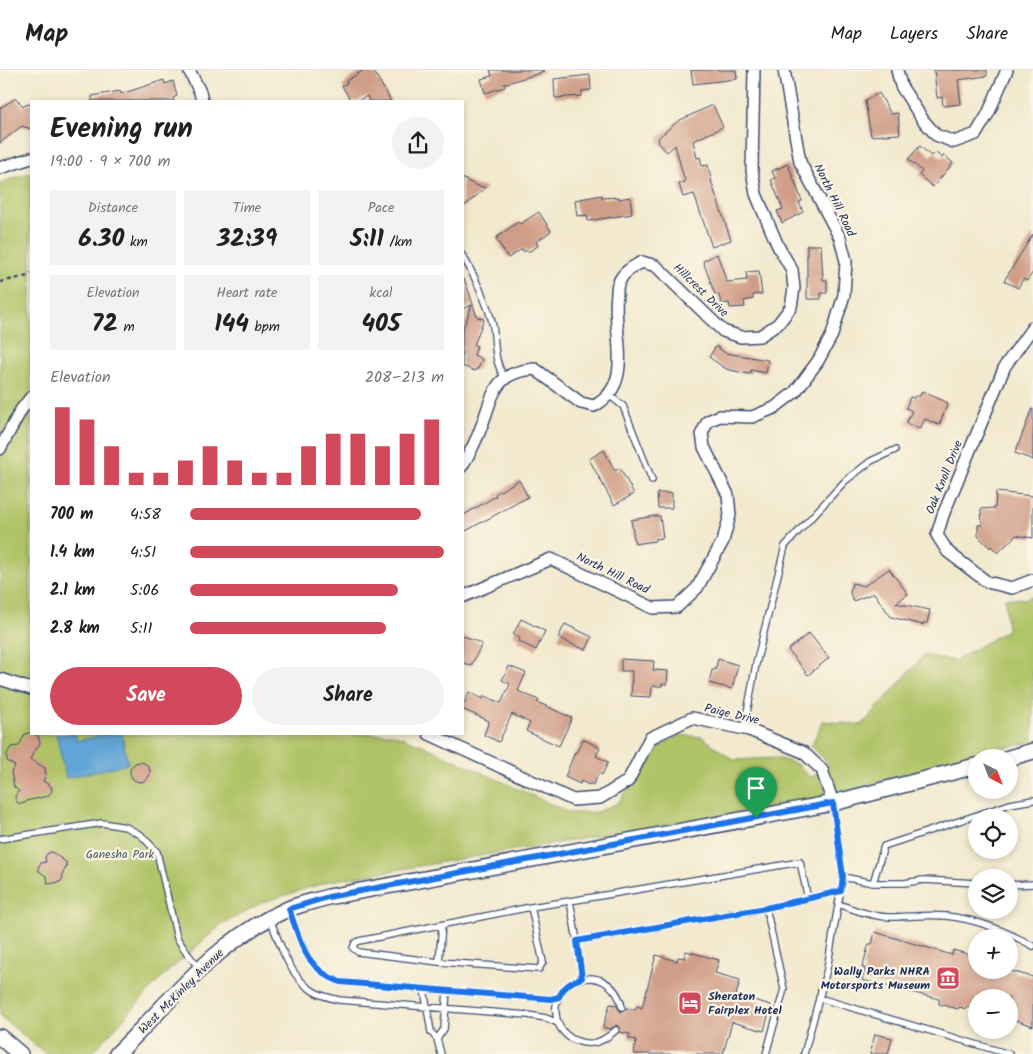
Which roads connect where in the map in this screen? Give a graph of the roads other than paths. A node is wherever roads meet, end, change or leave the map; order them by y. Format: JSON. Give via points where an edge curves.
{"nodes":[{"id":1,"x":189,"y":70,"type":"edge"},
{"id":2,"x":754,"y":70,"type":"edge"},
{"id":3,"x":784,"y":70,"type":"edge"},
{"id":4,"x":897,"y":70,"type":"edge"},
{"id":5,"x":1007,"y":70,"type":"edge"},
{"id":6,"x":202,"y":100,"type":"edge"},
{"id":7,"x":30,"y":158,"type":"edge"},
{"id":8,"x":0,"y":168,"type":"edge"},
{"id":9,"x":464,"y":258,"type":"edge"},
{"id":10,"x":1033,"y":327,"type":"edge"},
{"id":11,"x":505,"y":378,"type":"junction"},
{"id":12,"x":609,"y":395,"type":"junction"},
{"id":13,"x":30,"y":398,"type":"edge"},
{"id":14,"x":0,"y":448,"type":"edge"},
{"id":15,"x":895,"y":450,"type":"dead end"},
{"id":16,"x":464,"y":462,"type":"edge"},
{"id":17,"x":652,"y":480,"type":"dead end"},
{"id":18,"x":1033,"y":580,"type":"edge"},
{"id":19,"x":464,"y":596,"type":"edge"},
{"id":20,"x":0,"y":679,"type":"edge"},
{"id":21,"x":30,"y":689,"type":"edge"},
{"id":22,"x":744,"y":729,"type":"junction"},
{"id":23,"x":431,"y":735,"type":"edge"},
{"id":24,"x":1033,"y":751,"type":"edge"},
{"id":25,"x":1018,"y":755,"type":"edge"},
{"id":26,"x":968,"y":768,"type":"edge"},
{"id":27,"x":1033,"y":800,"type":"edge"},
{"id":28,"x":833,"y":803,"type":"junction"},
{"id":29,"x":0,"y":839,"type":"edge"},
{"id":30,"x":843,"y":877,"type":"junction"},
{"id":31,"x":873,"y":883,"type":"junction"},
{"id":32,"x":968,"y":883,"type":"edge"},
{"id":33,"x":1033,"y":884,"type":"edge"},
{"id":34,"x":1018,"y":885,"type":"edge"},
{"id":35,"x":841,"y":891,"type":"junction"},
{"id":36,"x":808,"y":899,"type":"junction"},
{"id":37,"x":570,"y":901,"type":"junction"},
{"id":38,"x":839,"y":904,"type":"junction"},
{"id":39,"x":531,"y":907,"type":"junction"},
{"id":40,"x":766,"y":908,"type":"junction"},
{"id":41,"x":289,"y":909,"type":"junction"},
{"id":42,"x":270,"y":918,"type":"junction"},
{"id":43,"x":442,"y":926,"type":"junction"},
{"id":44,"x":577,"y":941,"type":"junction"},
{"id":45,"x":1033,"y":946,"type":"edge"},
{"id":46,"x":438,"y":962,"type":"junction"},
{"id":47,"x":200,"y":968,"type":"junction"},
{"id":48,"x":582,"y":978,"type":"junction"},
{"id":49,"x":424,"y":989,"type":"junction"},
{"id":50,"x":447,"y":991,"type":"junction"},
{"id":51,"x":559,"y":997,"type":"junction"},
{"id":52,"x":819,"y":998,"type":"junction"},
{"id":53,"x":426,"y":1007,"type":"junction"},
{"id":54,"x":622,"y":1007,"type":"dead end"},
{"id":55,"x":445,"y":1008,"type":"junction"},
{"id":56,"x":558,"y":1022,"type":"junction"},
{"id":57,"x":616,"y":1030,"type":"dead end"},
{"id":58,"x":0,"y":1036,"type":"edge"},
{"id":59,"x":437,"y":1039,"type":"junction"},
{"id":60,"x":20,"y":1054,"type":"edge"},
{"id":61,"x":117,"y":1054,"type":"edge"},
{"id":62,"x":441,"y":1054,"type":"edge"},
{"id":63,"x":766,"y":1054,"type":"edge"},
{"id":64,"x":804,"y":1054,"type":"edge"},
{"id":65,"x":1009,"y":1054,"type":"edge"}],
"edges":[{"from":1,"to":6,"type":"street"},
{"from":2,"to":12,"type":"street","name":"Hillcrest Drive","via":[[752,170],[756,194],[792,270],[791,307],[778,324],[760,336],[742,337],[724,331],[656,266],[642,262],[630,268],[618,282],[615,304],[620,362],[615,386]]},
{"from":3,"to":19,"type":"street","name":"North Hill Road","via":[[800,162],[840,238],[846,261],[844,295],[832,335],[795,392],[774,408],[752,417],[720,416],[708,421],[702,433],[704,447],[728,495],[730,515],[723,541],[697,588],[677,608],[654,608],[551,559]]},
{"from":4,"to":5,"type":"street","via":[[901,86],[923,120],[936,134],[954,142],[976,134]]},
{"from":7,"to":8,"type":"street"},
{"from":9,"to":11,"type":"lane","via":[[492,324],[495,357]]},
{"from":10,"to":18,"type":"street","name":"Oak Knoll Drive","via":[[1005,366],[943,514],[938,535],[948,552],[987,582],[1012,588]]},
{"from":11,"to":12,"type":"street","via":[[518,370],[535,369],[580,403],[594,406]]},
{"from":11,"to":16,"type":"street","via":[[492,394],[474,445]]},
{"from":12,"to":17,"type":"lane","via":[[623,406]]},
{"from":13,"to":14,"type":"street"},
{"from":15,"to":22,"type":"lane","via":[[871,461],[845,481],[784,546]]},
{"from":20,"to":21,"type":"street"},
{"from":22,"to":23,"type":"street","name":"Paige Drive","via":[[692,718],[650,738],[628,781],[600,798],[573,800]]},
{"from":22,"to":28,"type":"street","name":"Paige Drive","via":[[803,752],[822,770]]},
{"from":24,"to":25,"type":"main road"},
{"from":26,"to":28,"type":"main road","name":"West McKinley Avenue"},
{"from":27,"to":31,"type":"lane","via":[[1010,804],[884,846]]},
{"from":28,"to":30,"type":"lane"},
{"from":28,"to":41,"type":"main road","name":"West McKinley Avenue","via":[[328,897]]},
{"from":29,"to":47,"type":"lane","via":[[102,823],[126,827],[141,835],[157,852],[177,938]]},
{"from":30,"to":31,"type":"lane"},
{"from":30,"to":35,"type":"lane"},
{"from":31,"to":32,"type":"lane","via":[[924,880]]},
{"from":33,"to":34,"type":"lane"},
{"from":35,"to":36,"type":"lane"},
{"from":35,"to":38,"type":"lane"},
{"from":36,"to":37,"type":"lane","via":[[800,862]]},
{"from":36,"to":40,"type":"lane"},
{"from":37,"to":39,"type":"lane"},
{"from":37,"to":44,"type":"lane"},
{"from":38,"to":45,"type":"lane","via":[[886,917],[946,916],[1002,930]]},
{"from":38,"to":52,"type":"lane"},
{"from":39,"to":43,"type":"lane"},
{"from":39,"to":46,"type":"lane","via":[[542,962],[538,968]]},
{"from":40,"to":44,"type":"lane"},
{"from":40,"to":63,"type":"lane","via":[[784,989]]},
{"from":41,"to":42,"type":"main road","name":"West McKinley Avenue"},
{"from":41,"to":49,"type":"lane","via":[[310,961],[319,972],[348,983]]},
{"from":42,"to":47,"type":"main road","name":"West McKinley Avenue","via":[[227,944]]},
{"from":42,"to":53,"type":"lane","via":[[286,957],[300,978],[314,991],[339,1000]]},
{"from":43,"to":46,"type":"lane"},
{"from":43,"to":46,"type":"lane","via":[[359,941],[353,948],[358,952]]},
{"from":44,"to":48,"type":"lane"},
{"from":47,"to":61,"type":"main road","name":"West McKinley Avenue"},
{"from":48,"to":51,"type":"lane","via":[[567,986]]},
{"from":48,"to":54,"type":"lane","via":[[607,982],[615,990]]},
{"from":49,"to":50,"type":"lane"},
{"from":49,"to":53,"type":"lane"},
{"from":50,"to":51,"type":"lane"},
{"from":50,"to":55,"type":"lane"},
{"from":51,"to":56,"type":"lane"},
{"from":52,"to":64,"type":"lane"},
{"from":52,"to":65,"type":"lane"},
{"from":53,"to":55,"type":"lane"},
{"from":53,"to":59,"type":"lane","via":[[430,1032]]},
{"from":55,"to":56,"type":"lane","via":[[528,1015]]},
{"from":55,"to":59,"type":"lane","via":[[444,1029]]},
{"from":56,"to":57,"type":"lane","via":[[566,1035],[586,1044],[597,1043]]},
{"from":58,"to":60,"type":"main road"},
{"from":59,"to":62,"type":"lane"}]}
